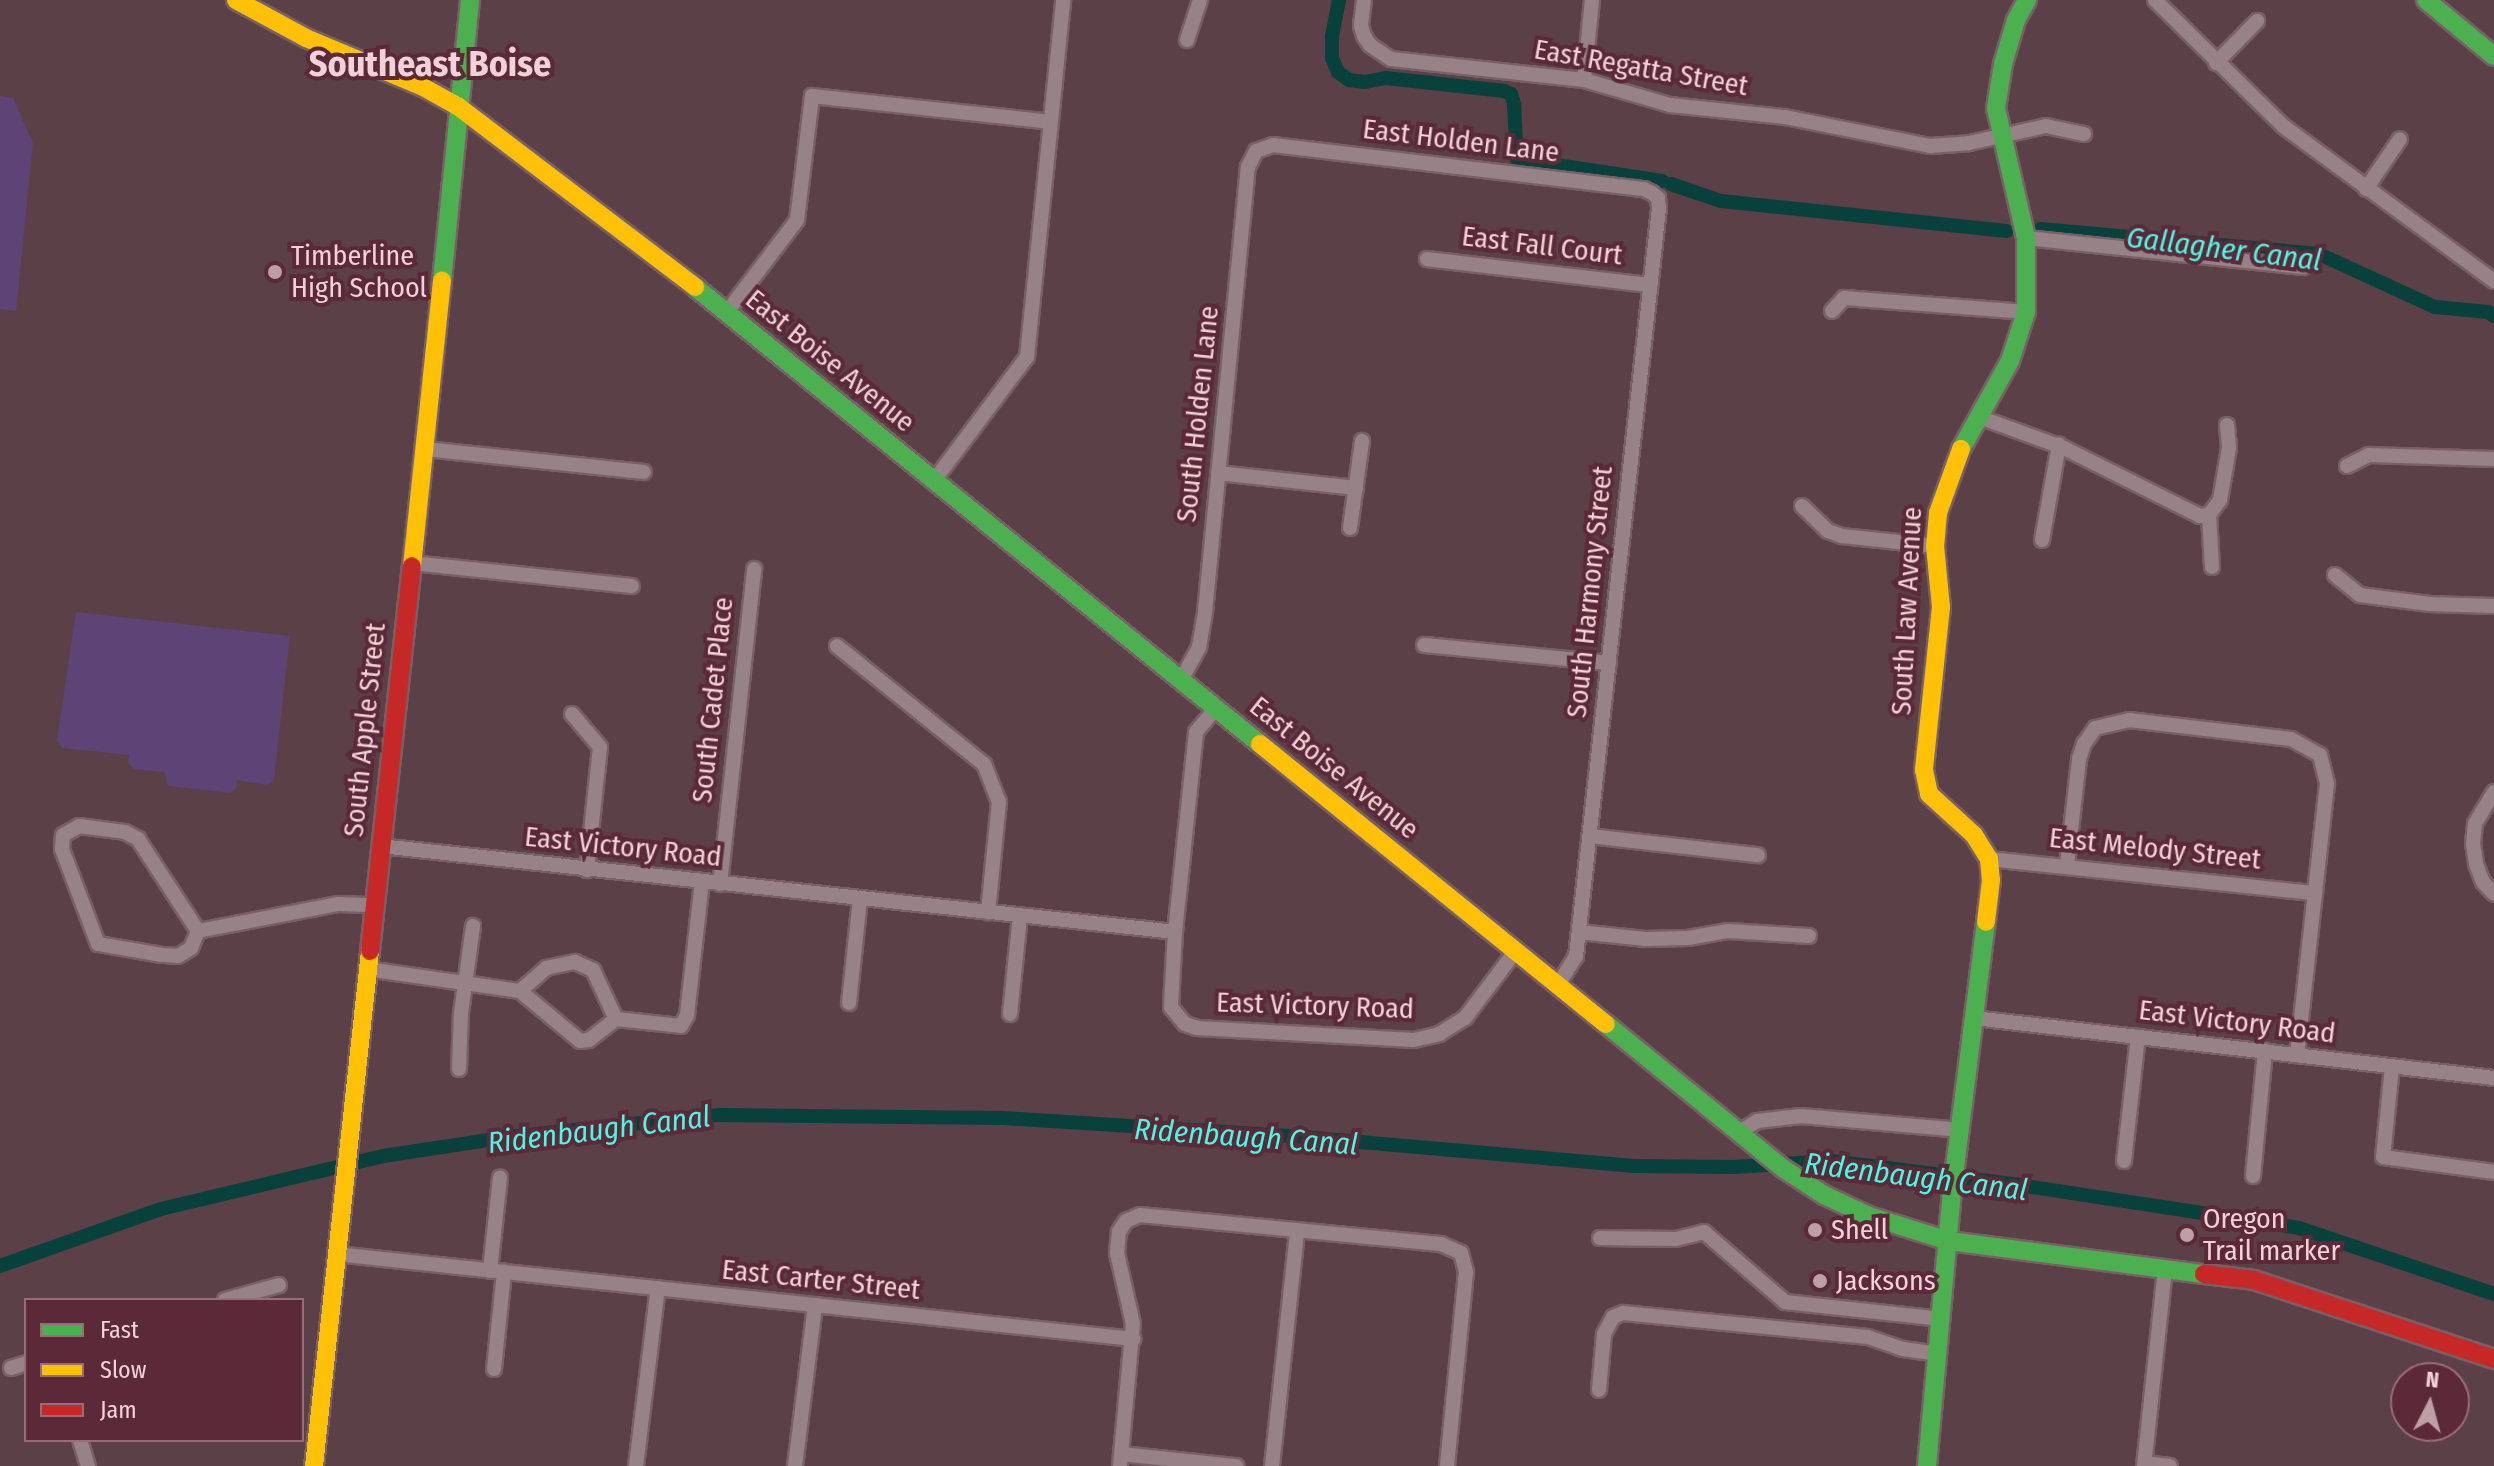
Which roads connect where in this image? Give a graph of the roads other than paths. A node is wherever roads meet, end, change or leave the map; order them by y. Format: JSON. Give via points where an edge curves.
{"nodes":[{"id":1,"x":236,"y":0,"type":"edge"},
{"id":2,"x":470,"y":0,"type":"edge"},
{"id":3,"x":1063,"y":0,"type":"edge"},
{"id":4,"x":1200,"y":0,"type":"edge"},
{"id":5,"x":1364,"y":0,"type":"edge"},
{"id":6,"x":1592,"y":0,"type":"edge"},
{"id":7,"x":2027,"y":0,"type":"edge"},
{"id":8,"x":2155,"y":0,"type":"edge"},
{"id":9,"x":2426,"y":0,"type":"edge"},
{"id":10,"x":2257,"y":21,"type":"dead end"},
{"id":11,"x":1187,"y":40,"type":"dead end"},
{"id":12,"x":2494,"y":56,"type":"edge"},
{"id":13,"x":2216,"y":63,"type":"junction"},
{"id":14,"x":1584,"y":80,"type":"junction"},
{"id":15,"x":459,"y":107,"type":"junction"},
{"id":16,"x":1050,"y":122,"type":"junction"},
{"id":17,"x":2084,"y":134,"type":"dead end"},
{"id":18,"x":2001,"y":136,"type":"junction"},
{"id":19,"x":2400,"y":139,"type":"dead end"},
{"id":20,"x":1256,"y":151,"type":"joint"},
{"id":21,"x":2366,"y":189,"type":"junction"},
{"id":22,"x":1658,"y":198,"type":"joint"},
{"id":23,"x":2026,"y":238,"type":"junction"},
{"id":24,"x":1427,"y":259,"type":"dead end"},
{"id":25,"x":2303,"y":267,"type":"dead end"},
{"id":26,"x":2494,"y":281,"type":"edge"},
{"id":27,"x":1650,"y":285,"type":"junction"},
{"id":28,"x":1832,"y":311,"type":"dead end"},
{"id":29,"x":727,"y":312,"type":"junction"},
{"id":30,"x":2026,"y":312,"type":"junction"},
{"id":31,"x":1979,"y":417,"type":"junction"},
{"id":32,"x":2227,"y":425,"type":"dead end"},
{"id":33,"x":1362,"y":441,"type":"dead end"},
{"id":34,"x":2059,"y":445,"type":"junction"},
{"id":35,"x":425,"y":449,"type":"junction"},
{"id":36,"x":2494,"y":459,"type":"edge"},
{"id":37,"x":2347,"y":466,"type":"dead end"},
{"id":38,"x":644,"y":472,"type":"dead end"},
{"id":39,"x":1218,"y":473,"type":"junction"},
{"id":40,"x":933,"y":482,"type":"junction"},
{"id":41,"x":1356,"y":488,"type":"junction"},
{"id":42,"x":1802,"y":506,"type":"dead end"},
{"id":43,"x":2209,"y":515,"type":"junction"},
{"id":44,"x":1350,"y":528,"type":"dead end"},
{"id":45,"x":2042,"y":540,"type":"dead end"},
{"id":46,"x":1935,"y":546,"type":"junction"},
{"id":47,"x":412,"y":563,"type":"junction"},
{"id":48,"x":2212,"y":567,"type":"dead end"},
{"id":49,"x":754,"y":569,"type":"dead end"},
{"id":50,"x":2335,"y":575,"type":"dead end"},
{"id":51,"x":632,"y":586,"type":"dead end"},
{"id":52,"x":2494,"y":606,"type":"edge"},
{"id":53,"x":1424,"y":645,"type":"dead end"},
{"id":54,"x":837,"y":646,"type":"dead end"},
{"id":55,"x":1609,"y":663,"type":"junction"},
{"id":56,"x":1181,"y":680,"type":"junction"},
{"id":57,"x":1216,"y":708,"type":"junction"},
{"id":58,"x":572,"y":714,"type":"dead end"},
{"id":59,"x":2494,"y":792,"type":"edge"},
{"id":60,"x":1590,"y":836,"type":"junction"},
{"id":61,"x":380,"y":846,"type":"junction"},
{"id":62,"x":1758,"y":855,"type":"dead end"},
{"id":63,"x":1989,"y":859,"type":"junction"},
{"id":64,"x":2067,"y":865,"type":"junction"},
{"id":65,"x":587,"y":870,"type":"junction"},
{"id":66,"x":702,"y":882,"type":"junction"},
{"id":67,"x":720,"y":884,"type":"junction"},
{"id":68,"x":2315,"y":893,"type":"junction"},
{"id":69,"x":2494,"y":894,"type":"edge"},
{"id":70,"x":860,"y":899,"type":"junction"},
{"id":71,"x":374,"y":905,"type":"junction"},
{"id":72,"x":988,"y":912,"type":"junction"},
{"id":73,"x":1020,"y":916,"type":"junction"},
{"id":74,"x":473,"y":926,"type":"dead end"},
{"id":75,"x":198,"y":931,"type":"junction"},
{"id":76,"x":1175,"y":932,"type":"junction"},
{"id":77,"x":1579,"y":932,"type":"junction"},
{"id":78,"x":1809,"y":936,"type":"dead end"},
{"id":79,"x":1515,"y":952,"type":"junction"},
{"id":80,"x":367,"y":969,"type":"junction"},
{"id":81,"x":467,"y":984,"type":"junction"},
{"id":82,"x":1557,"y":987,"type":"junction"},
{"id":83,"x":520,"y":991,"type":"junction"},
{"id":84,"x":849,"y":1003,"type":"dead end"},
{"id":85,"x":1010,"y":1014,"type":"dead end"},
{"id":86,"x":1974,"y":1018,"type":"junction"},
{"id":87,"x":616,"y":1019,"type":"junction"},
{"id":88,"x":2138,"y":1037,"type":"junction"},
{"id":89,"x":2265,"y":1051,"type":"junction"},
{"id":90,"x":2297,"y":1055,"type":"junction"},
{"id":91,"x":2392,"y":1066,"type":"junction"},
{"id":92,"x":459,"y":1069,"type":"dead end"},
{"id":93,"x":2494,"y":1078,"type":"edge"},
{"id":94,"x":1961,"y":1130,"type":"junction"},
{"id":95,"x":1739,"y":1132,"type":"junction"},
{"id":96,"x":2124,"y":1161,"type":"dead end"},
{"id":97,"x":2494,"y":1172,"type":"edge"},
{"id":98,"x":2253,"y":1176,"type":"dead end"},
{"id":99,"x":500,"y":1178,"type":"dead end"},
{"id":100,"x":1297,"y":1231,"type":"junction"},
{"id":101,"x":1600,"y":1238,"type":"dead end"},
{"id":102,"x":1949,"y":1241,"type":"junction"},
{"id":103,"x":336,"y":1254,"type":"junction"},
{"id":104,"x":2165,"y":1268,"type":"junction"},
{"id":105,"x":497,"y":1271,"type":"junction"},
{"id":106,"x":279,"y":1285,"type":"dead end"},
{"id":107,"x":658,"y":1288,"type":"junction"},
{"id":108,"x":234,"y":1298,"type":"edge"},
{"id":109,"x":815,"y":1305,"type":"junction"},
{"id":110,"x":1942,"y":1319,"type":"junction"},
{"id":111,"x":1133,"y":1339,"type":"junction"},
{"id":112,"x":1939,"y":1354,"type":"junction"},
{"id":113,"x":2494,"y":1359,"type":"edge"},
{"id":114,"x":494,"y":1369,"type":"dead end"},
{"id":115,"x":1599,"y":1390,"type":"dead end"},
{"id":116,"x":81,"y":1442,"type":"edge"},
{"id":117,"x":1121,"y":1460,"type":"edge"},
{"id":118,"x":2144,"y":1464,"type":"edge"},
{"id":119,"x":88,"y":1466,"type":"edge"},
{"id":120,"x":314,"y":1466,"type":"edge"},
{"id":121,"x":636,"y":1466,"type":"edge"},
{"id":122,"x":795,"y":1466,"type":"edge"},
{"id":123,"x":1236,"y":1466,"type":"edge"},
{"id":124,"x":1272,"y":1466,"type":"edge"},
{"id":125,"x":1447,"y":1466,"type":"edge"},
{"id":126,"x":1927,"y":1466,"type":"edge"},
{"id":127,"x":2170,"y":1466,"type":"edge"}],
"edges":[{"from":1,"to":15,"type":"street","name":"East Boise Avenue"},
{"from":2,"to":15,"type":"street","name":"South Apple Street"},
{"from":3,"to":16,"type":"street"},
{"from":4,"to":11,"type":"street"},
{"from":5,"to":14,"type":"street","name":"East Regatta Street","via":[[1361,26],[1370,45],[1391,59]]},
{"from":6,"to":14,"type":"street"},
{"from":7,"to":18,"type":"street","name":"South Law Avenue","via":[[1997,86]]},
{"from":8,"to":13,"type":"street"},
{"from":9,"to":12,"type":"street"},
{"from":10,"to":13,"type":"street"},
{"from":13,"to":21,"type":"street","via":[[2283,126]]},
{"from":14,"to":18,"type":"street","name":"East Regatta Street","via":[[1670,105],[1785,117],[1900,142],[1949,146]]},
{"from":15,"to":29,"type":"street","name":"East Boise Avenue"},
{"from":15,"to":35,"type":"street","name":"South Apple Street"},
{"from":16,"to":29,"type":"street","via":[[812,96],[797,220]]},
{"from":16,"to":40,"type":"street","via":[[1027,357]]},
{"from":17,"to":18,"type":"street","name":"East Regatta Street","via":[[2046,126]]},
{"from":18,"to":23,"type":"street","name":"South Law Avenue"},
{"from":19,"to":21,"type":"street"},
{"from":20,"to":22,"type":"street","name":"East Holden Lane","via":[[1273,145],[1335,152],[1644,189]]},
{"from":20,"to":39,"type":"street","name":"South Holden Lane","via":[[1248,167]]},
{"from":21,"to":26,"type":"street"},
{"from":22,"to":27,"type":"street","name":"South Harmony Street"},
{"from":23,"to":25,"type":"street"},
{"from":23,"to":30,"type":"street","name":"South Law Avenue"},
{"from":24,"to":27,"type":"street","name":"East Fall Court"},
{"from":27,"to":55,"type":"street","name":"South Harmony Street"},
{"from":28,"to":30,"type":"street","via":[[1844,298]]},
{"from":29,"to":40,"type":"street","name":"East Boise Avenue"},
{"from":30,"to":31,"type":"street","name":"South Law Avenue","via":[[2010,361]]},
{"from":31,"to":34,"type":"street"},
{"from":31,"to":46,"type":"street","name":"South Law Avenue","via":[[1944,486]]},
{"from":32,"to":43,"type":"street","via":[[2229,448],[2220,500]]},
{"from":33,"to":41,"type":"street"},
{"from":34,"to":43,"type":"street","via":[[2191,514]]},
{"from":34,"to":45,"type":"street"},
{"from":35,"to":38,"type":"street"},
{"from":35,"to":47,"type":"street","name":"South Apple Street"},
{"from":36,"to":37,"type":"street","via":[[2369,455]]},
{"from":39,"to":41,"type":"street"},
{"from":39,"to":56,"type":"street","name":"South Holden Lane","via":[[1199,647]]},
{"from":40,"to":56,"type":"street","name":"East Boise Avenue"},
{"from":41,"to":44,"type":"street"},
{"from":42,"to":46,"type":"street","via":[[1828,531],[1842,536]]},
{"from":43,"to":48,"type":"street"},
{"from":46,"to":63,"type":"street","name":"South Law Avenue","via":[[1941,607],[1924,770],[1929,794],[1974,835]]},
{"from":47,"to":51,"type":"street"},
{"from":47,"to":61,"type":"street","name":"South Apple Street"},
{"from":49,"to":67,"type":"street","name":"South Cadet Place"},
{"from":50,"to":52,"type":"street","via":[[2360,595]]},
{"from":53,"to":55,"type":"street"},
{"from":54,"to":72,"type":"street","via":[[984,764],[999,802]]},
{"from":55,"to":60,"type":"street","name":"South Harmony Street"},
{"from":56,"to":57,"type":"street","name":"East Boise Avenue"},
{"from":57,"to":76,"type":"street","via":[[1196,732]]},
{"from":57,"to":79,"type":"street","name":"East Boise Avenue"},
{"from":58,"to":65,"type":"street","via":[[600,747]]},
{"from":59,"to":69,"type":"street","via":[[2475,824],[2473,844],[2479,873]]},
{"from":60,"to":62,"type":"street"},
{"from":60,"to":77,"type":"street","name":"South Harmony Street"},
{"from":61,"to":65,"type":"street","name":"East Victory Road"},
{"from":61,"to":71,"type":"street","name":"South Apple Street"},
{"from":63,"to":64,"type":"street","name":"East Melody Street"},
{"from":63,"to":86,"type":"street"},
{"from":64,"to":68,"type":"street","name":"East Melody Street"},
{"from":64,"to":68,"type":"street","via":[[2084,744],[2095,728],[2129,720],[2291,739],[2320,755],[2327,784]]},
{"from":65,"to":66,"type":"street","name":"East Victory Road"},
{"from":66,"to":67,"type":"street","name":"East Victory Road"},
{"from":66,"to":87,"type":"street","via":[[687,1015],[681,1026]]},
{"from":67,"to":70,"type":"street","name":"East Victory Road"},
{"from":68,"to":90,"type":"street"},
{"from":70,"to":72,"type":"street","name":"East Victory Road"},
{"from":70,"to":84,"type":"street"},
{"from":71,"to":75,"type":"street","via":[[338,904]]},
{"from":71,"to":80,"type":"street","name":"South Apple Street"},
{"from":72,"to":73,"type":"street","name":"East Victory Road"},
{"from":73,"to":76,"type":"street","name":"East Victory Road"},
{"from":73,"to":85,"type":"street"},
{"from":74,"to":81,"type":"street"},
{"from":75,"to":75,"type":"street","via":[[138,839],[125,832],[79,826],[63,835],[62,849],[98,944],[178,956],[191,948]]},
{"from":76,"to":79,"type":"street","name":"East Victory Road","via":[[1171,1007],[1185,1024],[1212,1029],[1414,1040],[1439,1034],[1465,1018]]},
{"from":77,"to":78,"type":"street","via":[[1646,939],[1728,931]]},
{"from":77,"to":82,"type":"street","name":"South Harmony Street","via":[[1576,956]]},
{"from":79,"to":82,"type":"street","name":"East Boise Avenue"},
{"from":80,"to":81,"type":"street"},
{"from":80,"to":103,"type":"street","name":"South Apple Street"},
{"from":81,"to":83,"type":"street"},
{"from":81,"to":92,"type":"street"},
{"from":82,"to":95,"type":"street","name":"East Boise Avenue"},
{"from":83,"to":87,"type":"street","via":[[580,1041]]},
{"from":83,"to":87,"type":"street","via":[[546,968],[575,962],[593,970]]},
{"from":86,"to":88,"type":"street","name":"East Victory Road"},
{"from":86,"to":94,"type":"street"},
{"from":88,"to":89,"type":"street","name":"East Victory Road"},
{"from":88,"to":96,"type":"street"},
{"from":89,"to":90,"type":"street","name":"East Victory Road"},
{"from":89,"to":98,"type":"street"},
{"from":90,"to":91,"type":"street","name":"East Victory Road"},
{"from":91,"to":93,"type":"street","name":"East Victory Road"},
{"from":91,"to":97,"type":"street","via":[[2383,1157]]},
{"from":94,"to":95,"type":"street","via":[[1789,1116],[1757,1121]]},
{"from":94,"to":102,"type":"street"},
{"from":95,"to":102,"type":"street","name":"East Boise Avenue","via":[[1824,1195],[1869,1216]]},
{"from":99,"to":105,"type":"street"},
{"from":100,"to":111,"type":"street","via":[[1140,1215],[1126,1221],[1117,1253]]},
{"from":100,"to":124,"type":"street"},
{"from":100,"to":125,"type":"street","via":[[1441,1244],[1461,1253],[1466,1272]]},
{"from":101,"to":110,"type":"street","via":[[1676,1239],[1704,1232],[1785,1302]]},
{"from":102,"to":104,"type":"street","name":"East Boise Avenue"},
{"from":102,"to":110,"type":"street"},
{"from":103,"to":105,"type":"street","name":"East Carter Street"},
{"from":103,"to":120,"type":"street","name":"South Apple Street"},
{"from":104,"to":113,"type":"street","name":"East Boise Avenue","via":[[2294,1290]]},
{"from":104,"to":118,"type":"street"},
{"from":105,"to":107,"type":"street","name":"East Carter Street"},
{"from":105,"to":114,"type":"street"},
{"from":106,"to":108,"type":"street"},
{"from":107,"to":109,"type":"street","name":"East Carter Street"},
{"from":107,"to":121,"type":"street"},
{"from":109,"to":111,"type":"street","name":"East Carter Street"},
{"from":109,"to":122,"type":"street"},
{"from":110,"to":112,"type":"street"},
{"from":111,"to":117,"type":"street"},
{"from":112,"to":115,"type":"street","via":[[1868,1337],[1623,1313],[1613,1317],[1604,1334]]},
{"from":112,"to":126,"type":"street"},
{"from":116,"to":119,"type":"street"},
{"from":117,"to":123,"type":"street"},
{"from":118,"to":127,"type":"street"}]}
